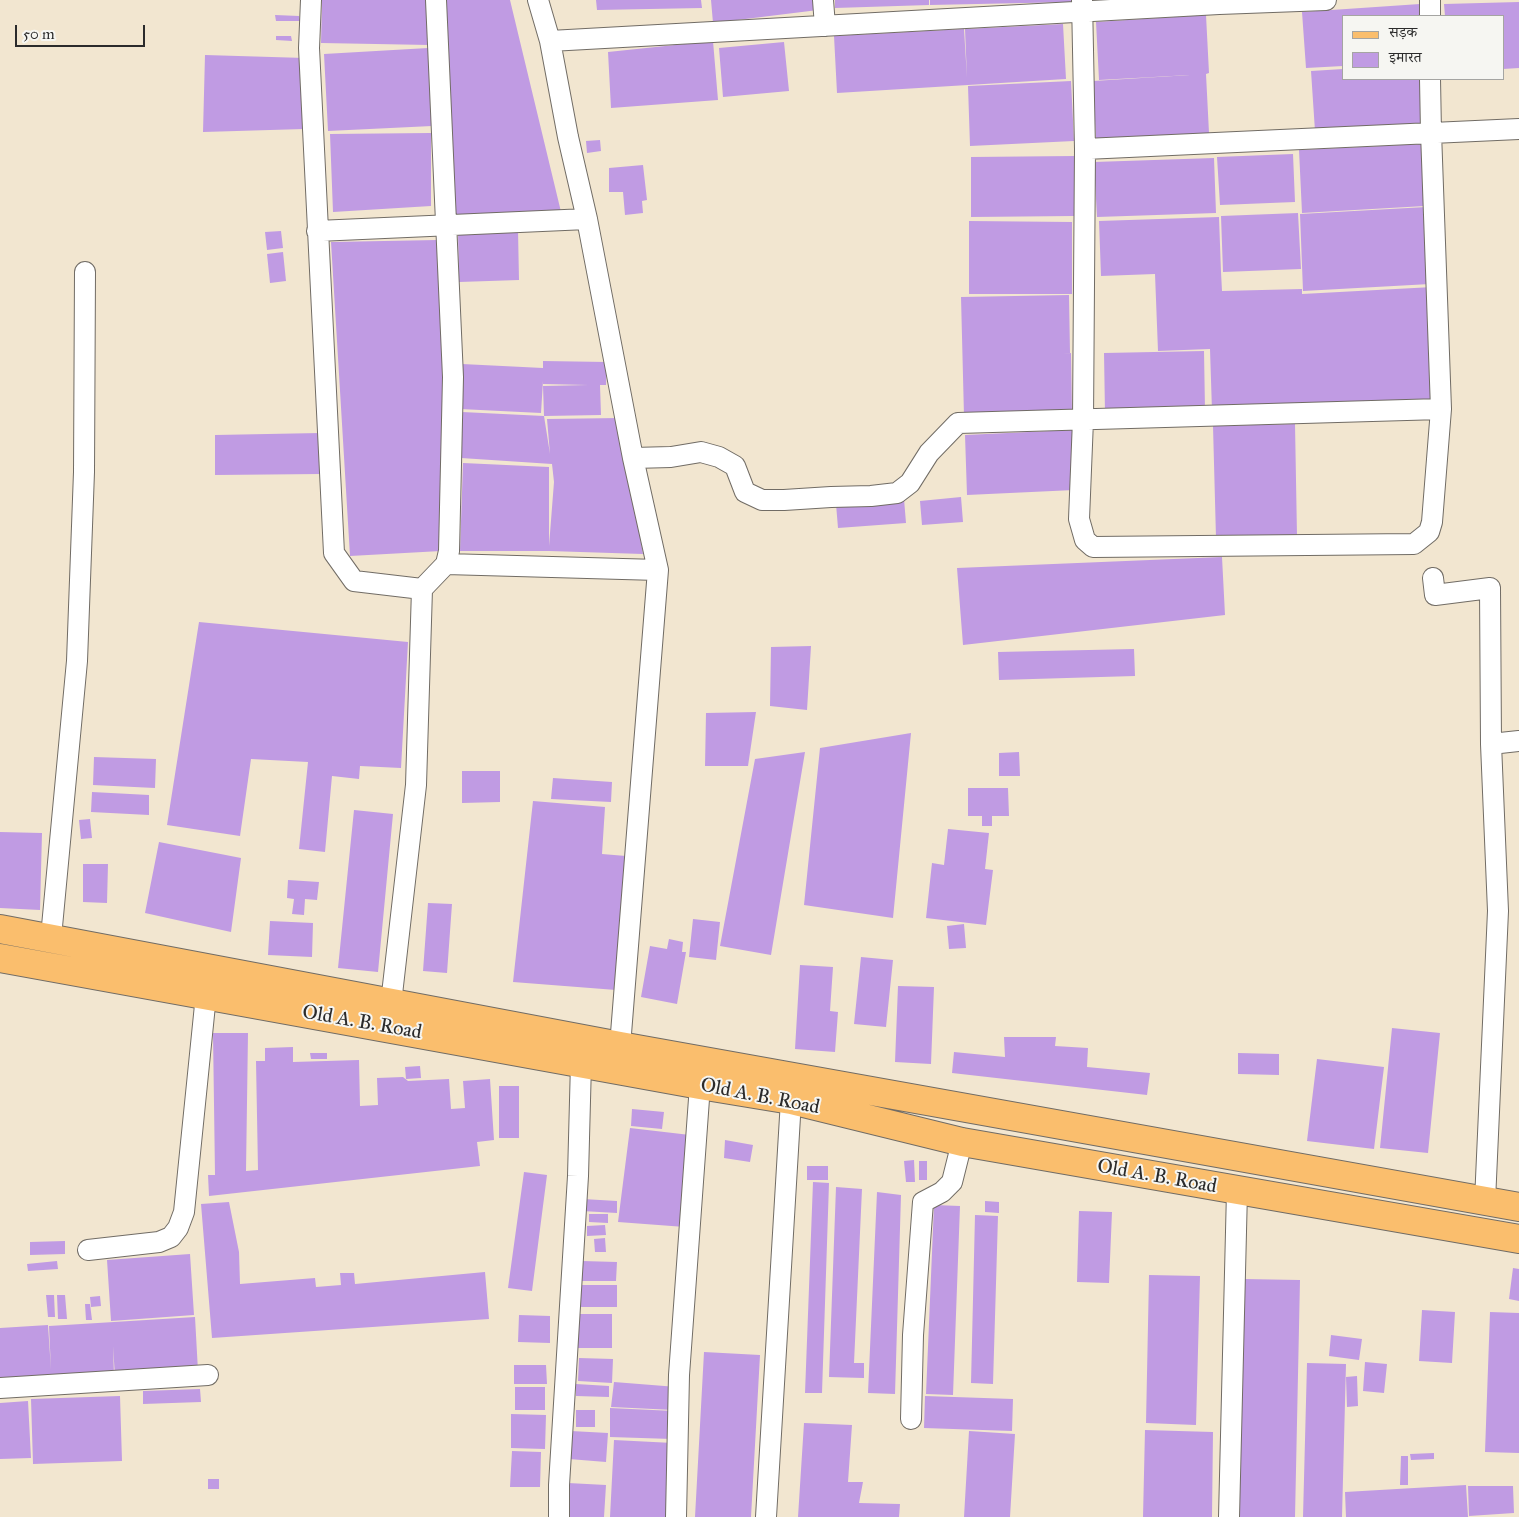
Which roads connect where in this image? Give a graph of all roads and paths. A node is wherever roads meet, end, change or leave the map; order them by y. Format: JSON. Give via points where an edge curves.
{"nodes":[{"id":1,"x":311,"y":0,"type":"edge"},
{"id":2,"x":436,"y":0,"type":"edge"},
{"id":3,"x":538,"y":0,"type":"edge"},
{"id":4,"x":823,"y":0,"type":"edge"},
{"id":5,"x":1326,"y":0,"type":"edge"},
{"id":6,"x":1430,"y":0,"type":"edge"},
{"id":7,"x":1082,"y":6,"type":"edge"},
{"id":8,"x":1430,"y":15,"type":"edge"},
{"id":9,"x":824,"y":26,"type":"junction"},
{"id":10,"x":550,"y":41,"type":"junction"},
{"id":11,"x":1430,"y":80,"type":"edge"},
{"id":12,"x":1519,"y":129,"type":"edge"},
{"id":13,"x":1431,"y":132,"type":"junction"},
{"id":14,"x":1085,"y":148,"type":"junction"},
{"id":15,"x":587,"y":219,"type":"junction"},
{"id":16,"x":445,"y":224,"type":"junction"},
{"id":17,"x":317,"y":231,"type":"junction"},
{"id":18,"x":86,"y":272,"type":"dead end"},
{"id":19,"x":1441,"y":409,"type":"junction"},
{"id":20,"x":1083,"y":420,"type":"junction"},
{"id":21,"x":633,"y":458,"type":"junction"},
{"id":22,"x":446,"y":564,"type":"junction"},
{"id":23,"x":658,"y":570,"type":"junction"},
{"id":24,"x":1433,"y":578,"type":"dead end"},
{"id":25,"x":422,"y":589,"type":"junction"},
{"id":26,"x":1519,"y":741,"type":"edge"},
{"id":27,"x":1491,"y":744,"type":"junction"},
{"id":28,"x":0,"y":929,"type":"edge"},
{"id":29,"x":51,"y":937,"type":"junction"},
{"id":30,"x":0,"y":958,"type":"edge"},
{"id":31,"x":206,"y":995,"type":"junction"},
{"id":32,"x":391,"y":1003,"type":"junction"},
{"id":33,"x":620,"y":1046,"type":"junction"},
{"id":34,"x":581,"y":1064,"type":"junction"},
{"id":35,"x":700,"y":1086,"type":"junction"},
{"id":36,"x":791,"y":1100,"type":"junction"},
{"id":37,"x":962,"y":1142,"type":"junction"},
{"id":38,"x":1237,"y":1191,"type":"junction"},
{"id":39,"x":1485,"y":1201,"type":"junction"},
{"id":40,"x":1519,"y":1207,"type":"edge"},
{"id":41,"x":1519,"y":1239,"type":"edge"},
{"id":42,"x":88,"y":1250,"type":"dead end"},
{"id":43,"x":208,"y":1375,"type":"dead end"},
{"id":44,"x":0,"y":1388,"type":"edge"},
{"id":45,"x":910,"y":1419,"type":"dead end"},
{"id":46,"x":559,"y":1517,"type":"edge"},
{"id":47,"x":676,"y":1517,"type":"edge"},
{"id":48,"x":766,"y":1517,"type":"edge"},
{"id":49,"x":1229,"y":1517,"type":"edge"}],
"edges":[{"from":1,"to":17,"type":"street","via":[[309,48]]},
{"from":2,"to":16,"type":"street"},
{"from":3,"to":10,"type":"street"},
{"from":4,"to":9,"type":"street"},
{"from":5,"to":7,"type":"street"},
{"from":6,"to":8,"type":"street"},
{"from":7,"to":9,"type":"street"},
{"from":7,"to":14,"type":"street"},
{"from":9,"to":10,"type":"street"},
{"from":10,"to":15,"type":"street"},
{"from":11,"to":13,"type":"street"},
{"from":12,"to":13,"type":"street"},
{"from":13,"to":14,"type":"street"},
{"from":13,"to":19,"type":"street"},
{"from":14,"to":20,"type":"street"},
{"from":15,"to":16,"type":"street"},
{"from":15,"to":21,"type":"street"},
{"from":16,"to":17,"type":"street"},
{"from":16,"to":22,"type":"street","via":[[453,377],[449,551]]},
{"from":17,"to":25,"type":"street","via":[[334,553],[354,581]]},
{"from":18,"to":29,"type":"street","via":[[84,472],[77,661]]},
{"from":19,"to":20,"type":"street"},
{"from":19,"to":20,"type":"street","via":[[1432,522],[1429,532],[1414,544],[1094,547],[1085,540],[1079,519]]},
{"from":20,"to":21,"type":"street","via":[[958,422],[929,453],[910,483],[897,494],[762,500],[745,492],[735,466],[719,457],[701,452]]},
{"from":21,"to":23,"type":"street"},
{"from":22,"to":23,"type":"street"},
{"from":22,"to":25,"type":"street"},
{"from":23,"to":33,"type":"street"},
{"from":24,"to":27,"type":"street","via":[[1436,595],[1490,588]]},
{"from":25,"to":32,"type":"street","via":[[416,785]]},
{"from":26,"to":27,"type":"street"},
{"from":27,"to":39,"type":"street","via":[[1498,911]]},
{"from":28,"to":29,"type":"main road","name":"Old A. B. Road"},
{"from":29,"to":32,"type":"main road","name":"Old A. B. Road"},
{"from":30,"to":31,"type":"main road","name":"Old A. B. Road"},
{"from":31,"to":34,"type":"main road","name":"Old A. B. Road"},
{"from":31,"to":42,"type":"street","via":[[184,1212],[178,1228],[171,1237],[159,1242]]},
{"from":32,"to":33,"type":"main road","name":"Old A. B. Road"},
{"from":33,"to":39,"type":"main road","name":"Old A. B. Road"},
{"from":34,"to":35,"type":"main road","name":"Old A. B. Road"},
{"from":34,"to":46,"type":"street","via":[[578,1176],[558,1485]]},
{"from":35,"to":36,"type":"main road","name":"Old A. B. Road"},
{"from":35,"to":47,"type":"street","via":[[679,1374]]},
{"from":36,"to":37,"type":"main road","name":"Old A. B. Road"},
{"from":36,"to":48,"type":"street"},
{"from":37,"to":38,"type":"main road","name":"Old A. B. Road"},
{"from":37,"to":45,"type":"street","via":[[952,1182],[942,1192],[923,1202]]},
{"from":38,"to":41,"type":"main road","name":"Old A. B. Road"},
{"from":38,"to":49,"type":"street"},
{"from":39,"to":40,"type":"main road","name":"Old A. B. Road"},
{"from":43,"to":44,"type":"street"}]}
